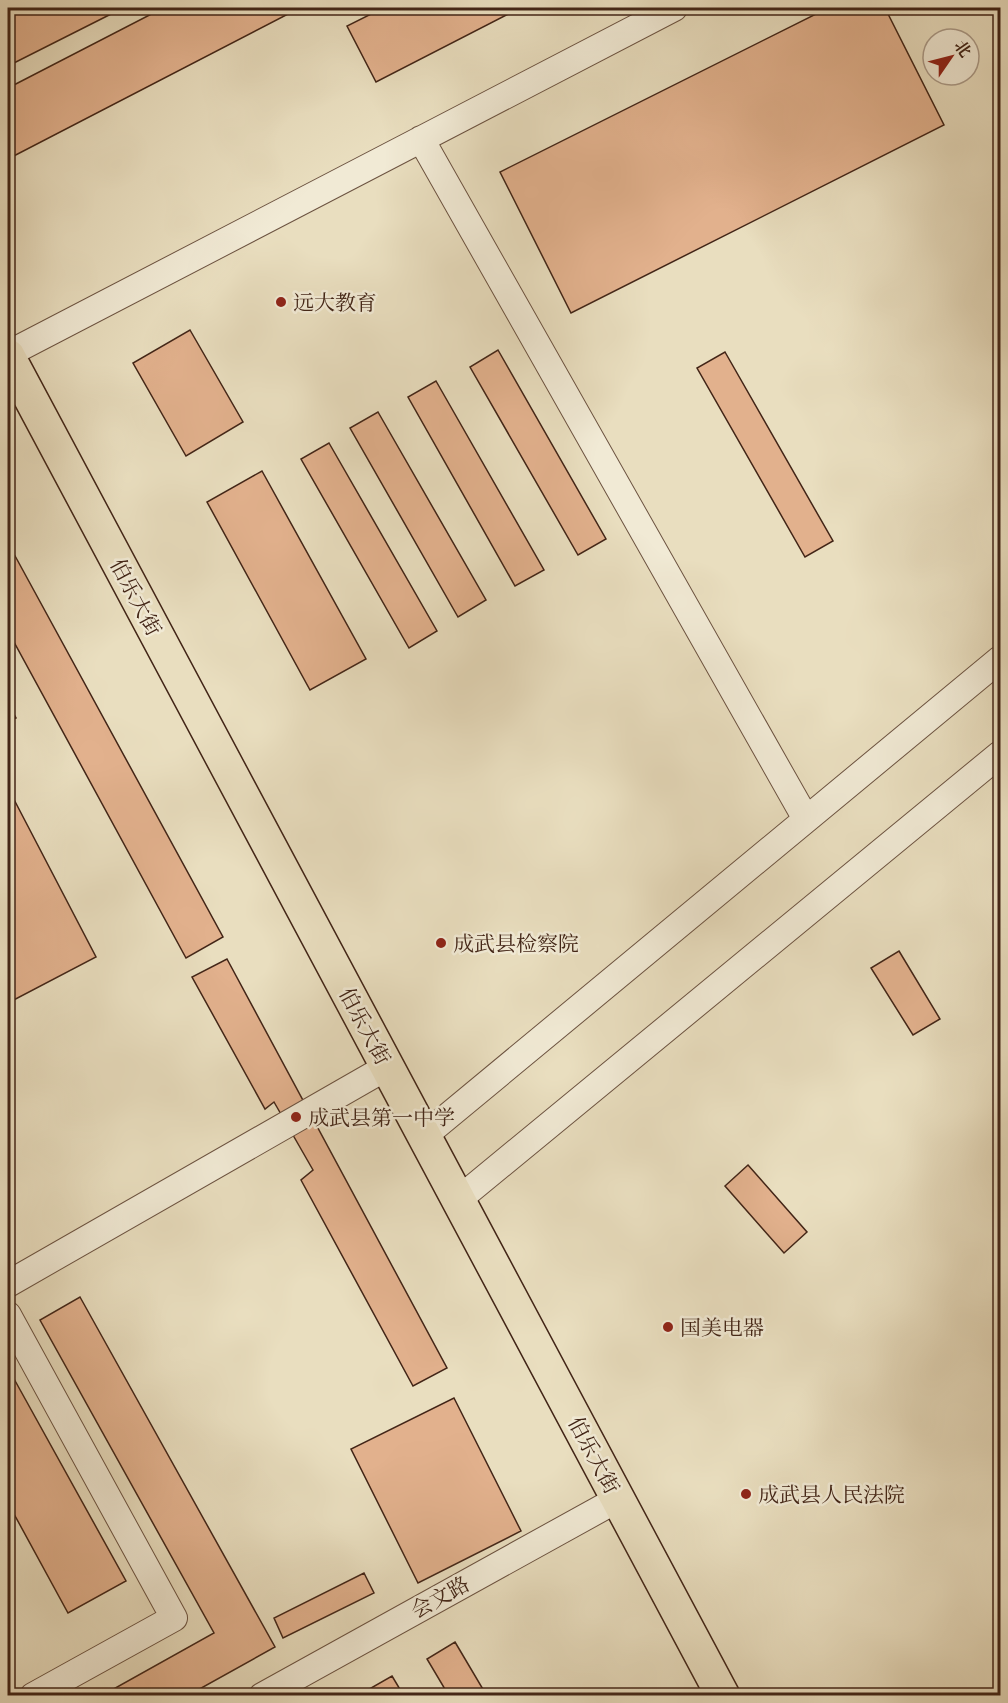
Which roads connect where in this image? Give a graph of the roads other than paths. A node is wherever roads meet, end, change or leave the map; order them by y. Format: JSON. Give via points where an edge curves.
{"nodes":[{"id":1,"x":674,"y":8,"type":"edge"},
{"id":2,"x":421,"y":139,"type":"junction"},
{"id":3,"x":8,"y":355,"type":"edge"},
{"id":4,"x":1000,"y":659,"type":"edge"},
{"id":5,"x":1000,"y":754,"type":"edge"},
{"id":6,"x":806,"y":819,"type":"junction"},
{"id":7,"x":387,"y":1067,"type":"junction"},
{"id":8,"x":423,"y":1136,"type":"junction"},
{"id":9,"x":458,"y":1200,"type":"junction"},
{"id":10,"x":8,"y":1284,"type":"edge"},
{"id":11,"x":8,"y":1315,"type":"edge"},
{"id":12,"x":618,"y":1499,"type":"junction"},
{"id":13,"x":33,"y":1695,"type":"edge"},
{"id":14,"x":262,"y":1695,"type":"edge"},
{"id":15,"x":723,"y":1695,"type":"edge"}],
"edges":[{"from":1,"to":2,"type":"street"},
{"from":2,"to":3,"type":"street"},
{"from":2,"to":6,"type":"street"},
{"from":3,"to":7,"type":"main road","name":"伯乐大街"},
{"from":4,"to":6,"type":"street"},
{"from":5,"to":9,"type":"street"},
{"from":6,"to":8,"type":"street"},
{"from":7,"to":8,"type":"main road","name":"伯乐大街"},
{"from":7,"to":10,"type":"street"},
{"from":8,"to":9,"type":"main road","name":"伯乐大街"},
{"from":9,"to":12,"type":"main road","name":"伯乐大街"},
{"from":11,"to":13,"type":"street","via":[[174,1618]]},
{"from":12,"to":14,"type":"street","name":"会文路"},
{"from":12,"to":15,"type":"main road","name":"伯乐大街"}]}
